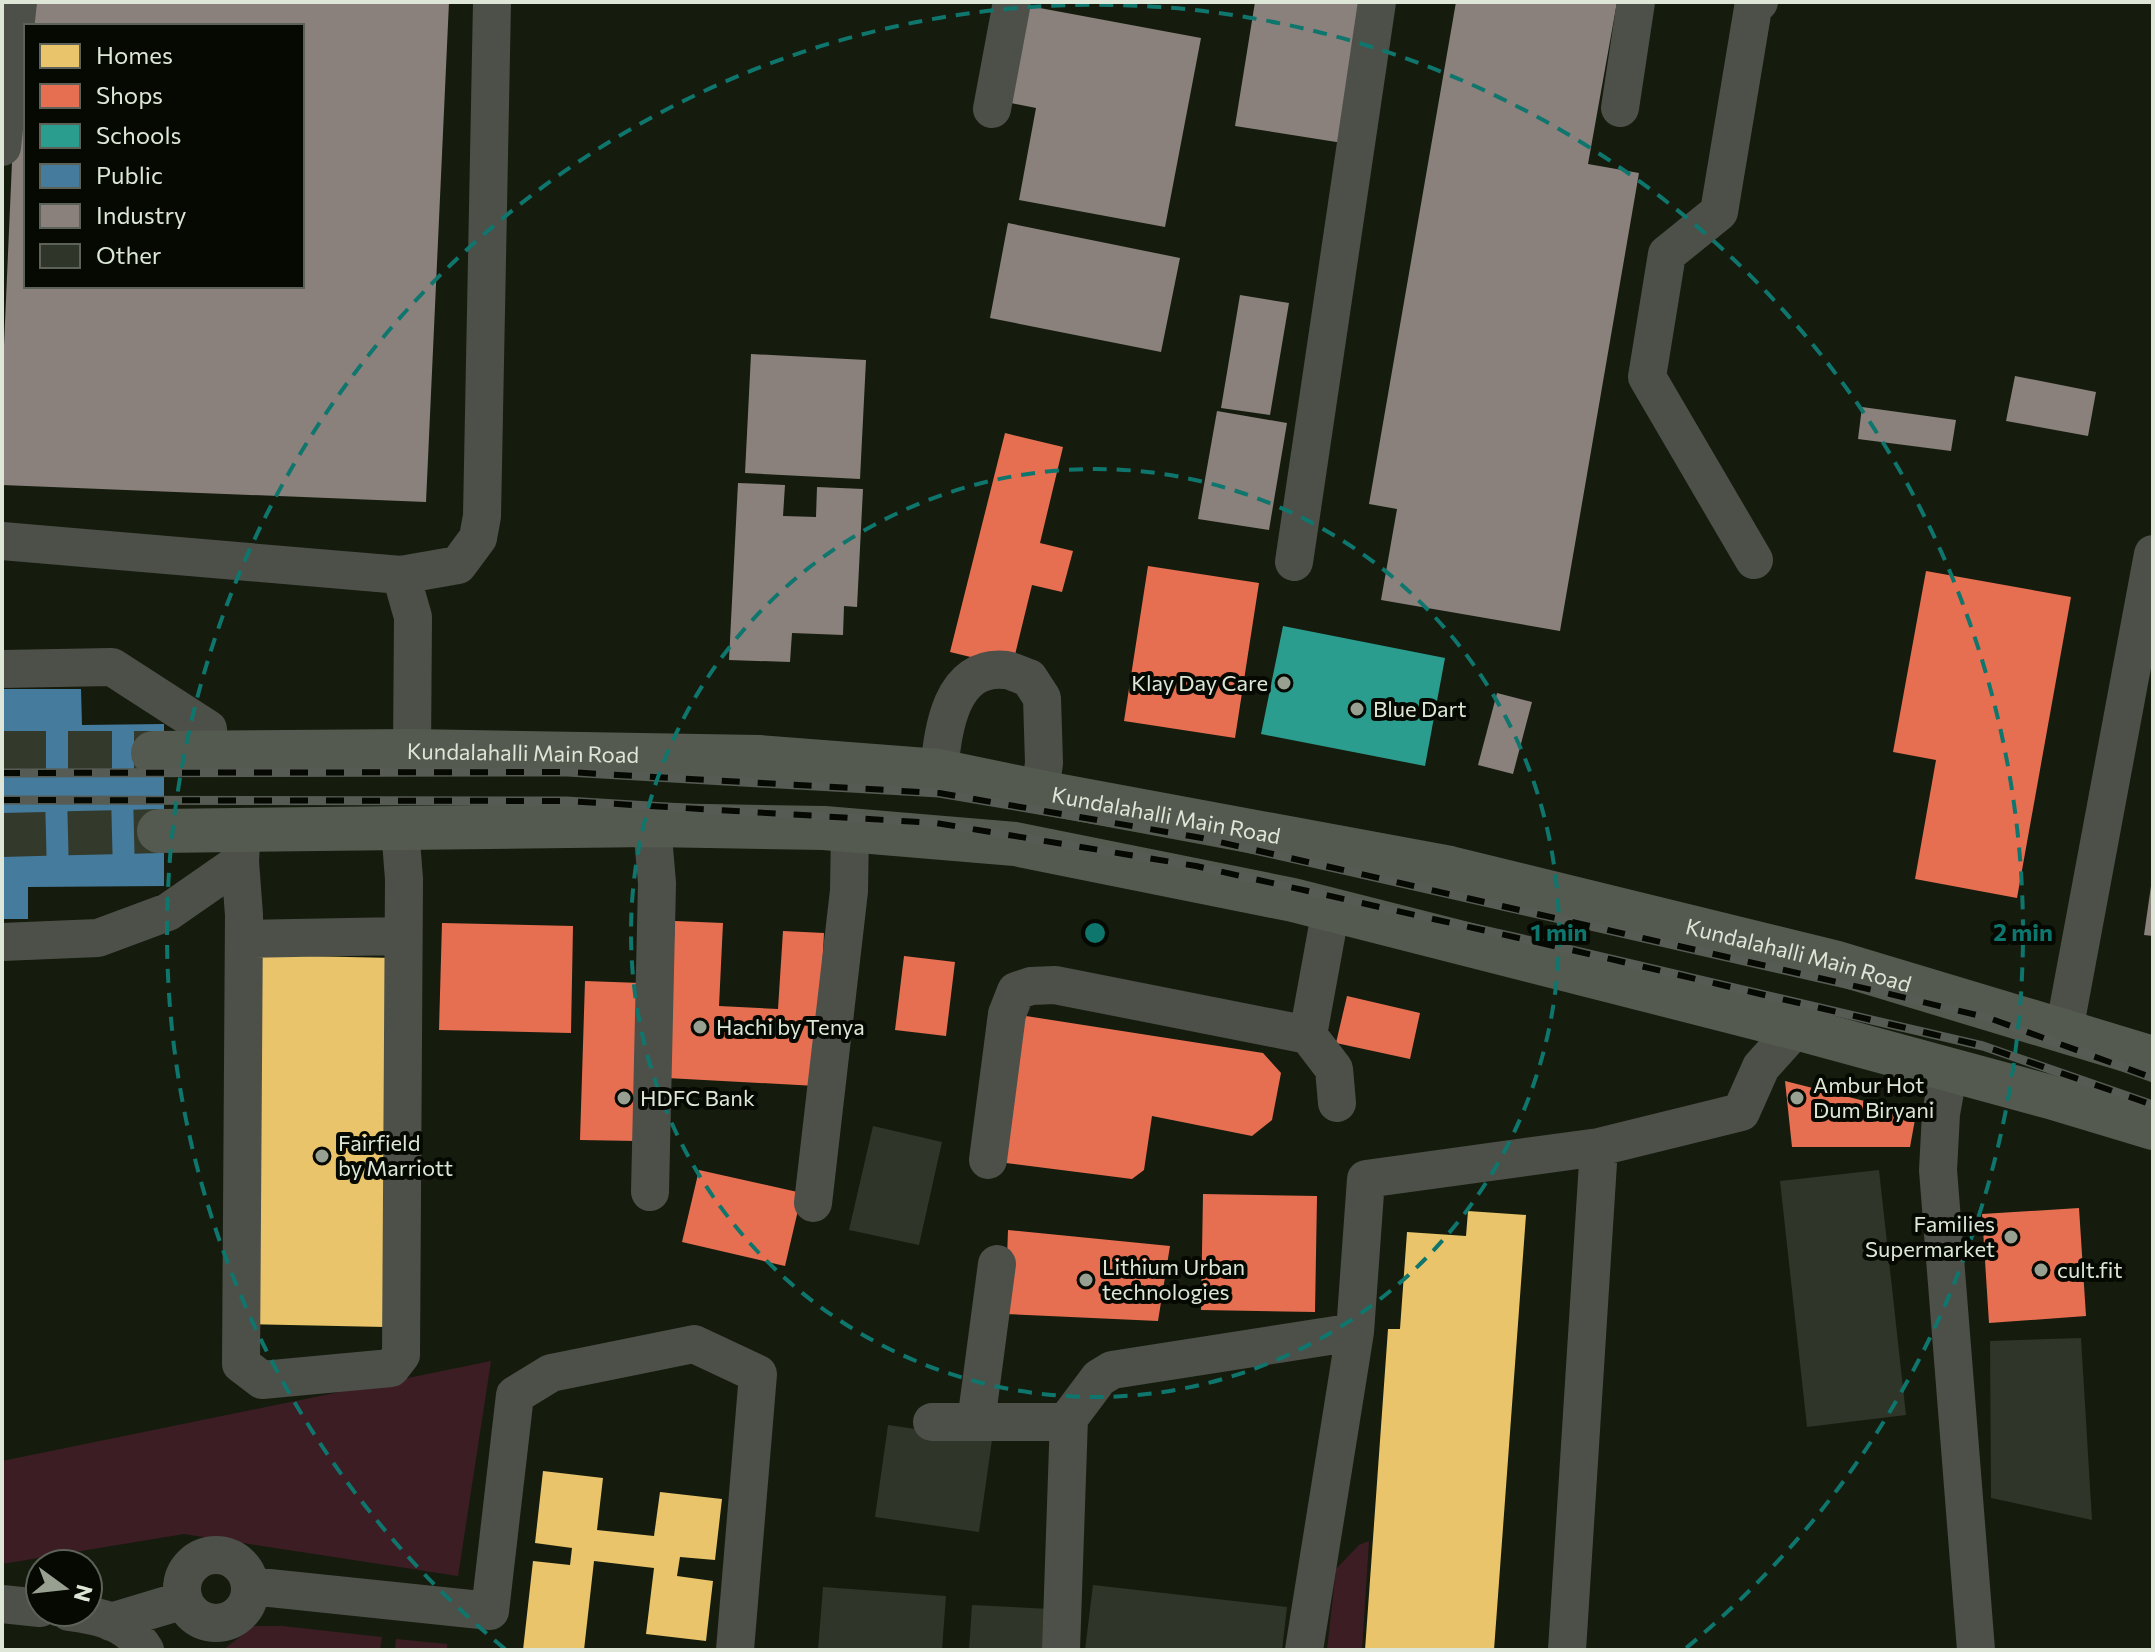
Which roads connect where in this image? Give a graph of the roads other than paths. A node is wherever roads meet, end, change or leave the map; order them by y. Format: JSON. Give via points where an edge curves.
{"nodes":[{"id":1,"x":18,"y":2,"type":"edge"},
{"id":2,"x":492,"y":2,"type":"edge"},
{"id":3,"x":1012,"y":2,"type":"edge"},
{"id":4,"x":1377,"y":2,"type":"edge"},
{"id":5,"x":1636,"y":2,"type":"edge"},
{"id":6,"x":1759,"y":2,"type":"edge"},
{"id":7,"x":1620,"y":108,"type":"dead end"},
{"id":8,"x":992,"y":109,"type":"dead end"},
{"id":9,"x":2,"y":147,"type":"edge"},
{"id":10,"x":2,"y":541,"type":"edge"},
{"id":11,"x":2153,"y":554,"type":"edge"},
{"id":12,"x":1754,"y":560,"type":"dead end"},
{"id":13,"x":1294,"y":562,"type":"dead end"},
{"id":14,"x":401,"y":575,"type":"junction"},
{"id":15,"x":2,"y":669,"type":"edge"},
{"id":16,"x":412,"y":751,"type":"junction"},
{"id":17,"x":153,"y":753,"type":"tunnel mouth"},
{"id":18,"x":210,"y":754,"type":"junction"},
{"id":19,"x":939,"y":771,"type":"junction"},
{"id":20,"x":1040,"y":792,"type":"junction"},
{"id":21,"x":652,"y":825,"type":"junction"},
{"id":22,"x":400,"y":828,"type":"junction"},
{"id":23,"x":850,"y":830,"type":"junction"},
{"id":24,"x":159,"y":831,"type":"tunnel mouth"},
{"id":25,"x":241,"y":846,"type":"junction"},
{"id":26,"x":1331,"y":909,"type":"junction"},
{"id":27,"x":402,"y":936,"type":"junction"},
{"id":28,"x":244,"y":939,"type":"junction"},
{"id":29,"x":2,"y":942,"type":"edge"},
{"id":30,"x":1796,"y":1028,"type":"junction"},
{"id":31,"x":2064,"y":1031,"type":"junction"},
{"id":32,"x":1308,"y":1035,"type":"junction"},
{"id":33,"x":2153,"y":1058,"type":"edge"},
{"id":34,"x":1949,"y":1069,"type":"junction"},
{"id":35,"x":1337,"y":1103,"type":"dead end"},
{"id":36,"x":2153,"y":1128,"type":"edge"},
{"id":37,"x":1599,"y":1147,"type":"junction"},
{"id":38,"x":988,"y":1160,"type":"dead end"},
{"id":39,"x":650,"y":1192,"type":"dead end"},
{"id":40,"x":813,"y":1203,"type":"dead end"},
{"id":41,"x":997,"y":1264,"type":"dead end"},
{"id":42,"x":1355,"y":1332,"type":"junction"},
{"id":43,"x":1069,"y":1418,"type":"junction"},
{"id":44,"x":932,"y":1422,"type":"dead end"},
{"id":45,"x":976,"y":1422,"type":"junction"},
{"id":46,"x":2,"y":1604,"type":"edge"},
{"id":47,"x":24,"y":1606,"type":"edge"},
{"id":48,"x":104,"y":1619,"type":"edge"},
{"id":49,"x":111,"y":1622,"type":"junction"},
{"id":50,"x":145,"y":1650,"type":"edge"},
{"id":51,"x":735,"y":1650,"type":"edge"},
{"id":52,"x":1061,"y":1650,"type":"edge"},
{"id":53,"x":1304,"y":1650,"type":"edge"},
{"id":54,"x":1567,"y":1650,"type":"edge"},
{"id":55,"x":1976,"y":1650,"type":"edge"}],
"edges":[{"from":1,"to":9,"type":"street"},
{"from":2,"to":14,"type":"street","via":[[482,516],[478,538],[458,565]]},
{"from":3,"to":8,"type":"street"},
{"from":4,"to":13,"type":"street"},
{"from":5,"to":7,"type":"street"},
{"from":6,"to":12,"type":"street","via":[[1753,8],[1719,212],[1667,254],[1647,377]]},
{"from":10,"to":14,"type":"street"},
{"from":11,"to":31,"type":"street"},
{"from":14,"to":16,"type":"street","via":[[413,617]]},
{"from":15,"to":18,"type":"street","via":[[112,667],[208,729]]},
{"from":16,"to":18,"type":"main road","name":"Kundalahalli Main Road"},
{"from":16,"to":19,"type":"main road","name":"Kundalahalli Main Road","via":[[759,757]]},
{"from":17,"to":18,"type":"main road","name":"Kundalahalli Main Road"},
{"from":19,"to":20,"type":"main road","name":"Kundalahalli Main Road"},
{"from":19,"to":20,"type":"street","via":[[954,696],[974,676],[1004,670],[1029,678],[1042,698]]},
{"from":20,"to":31,"type":"main road","name":"Kundalahalli Main Road","via":[[1450,868],[1834,962]]},
{"from":21,"to":22,"type":"main road"},
{"from":21,"to":23,"type":"main road"},
{"from":21,"to":39,"type":"street","via":[[657,883]]},
{"from":22,"to":25,"type":"main road"},
{"from":22,"to":27,"type":"street"},
{"from":23,"to":26,"type":"main road","via":[[1015,844]]},
{"from":23,"to":40,"type":"street","via":[[849,891]]},
{"from":24,"to":25,"type":"main road"},
{"from":25,"to":28,"type":"street"},
{"from":25,"to":29,"type":"street","via":[[168,912],[98,938]]},
{"from":26,"to":30,"type":"main road"},
{"from":26,"to":32,"type":"street"},
{"from":27,"to":28,"type":"street"},
{"from":27,"to":28,"type":"street","via":[[401,1355],[391,1368],[262,1380],[241,1364]]},
{"from":30,"to":34,"type":"main road"},
{"from":30,"to":37,"type":"street","via":[[1761,1067],[1741,1112]]},
{"from":31,"to":33,"type":"main road","name":"Kundalahalli Main Road"},
{"from":32,"to":35,"type":"street","via":[[1334,1069]]},
{"from":32,"to":38,"type":"street","via":[[1055,985],[1016,991],[1007,1014]]},
{"from":34,"to":36,"type":"main road"},
{"from":34,"to":55,"type":"street","via":[[1938,1170]]},
{"from":37,"to":42,"type":"street","via":[[1366,1179]]},
{"from":37,"to":54,"type":"street"},
{"from":41,"to":45,"type":"street"},
{"from":42,"to":43,"type":"street","via":[[1112,1370],[1099,1378]]},
{"from":42,"to":53,"type":"street"},
{"from":43,"to":45,"type":"street"},
{"from":43,"to":52,"type":"street"},
{"from":44,"to":45,"type":"street"},
{"from":46,"to":47,"type":"street"},
{"from":48,"to":49,"type":"street"},
{"from":49,"to":50,"type":"street","via":[[135,1634]]},
{"from":49,"to":51,"type":"street","via":[[184,1600],[186,1573],[212,1555],[242,1566],[250,1586],[490,1611],[515,1395],[551,1373],[694,1344],[758,1374]]}]}
